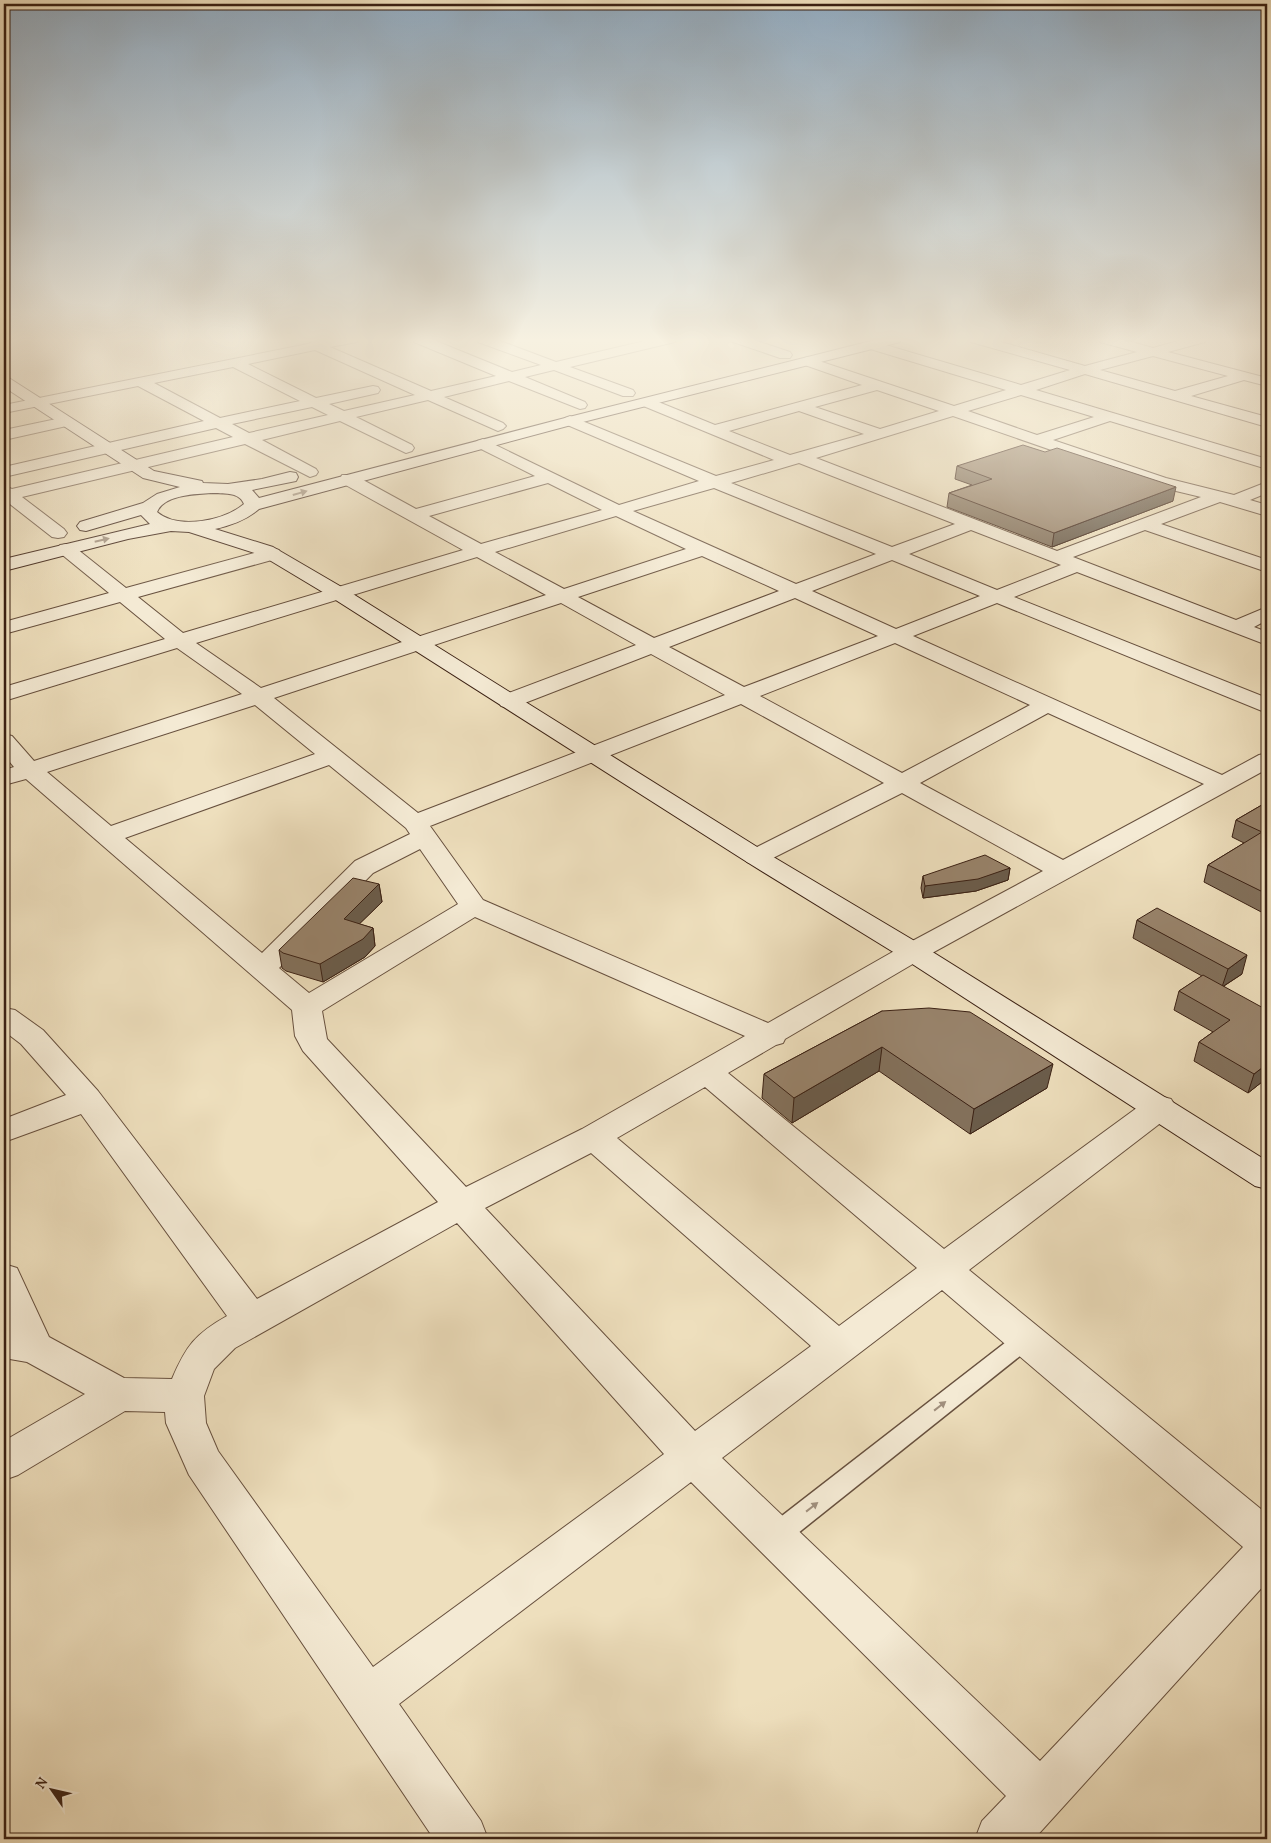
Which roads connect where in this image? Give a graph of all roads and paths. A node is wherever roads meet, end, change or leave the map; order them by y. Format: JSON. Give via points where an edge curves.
{"nodes":[{"id":1,"x":52,"y":425,"type":"edge"},
{"id":2,"x":71,"y":425,"type":"edge"},
{"id":3,"x":208,"y":425,"type":"edge"},
{"id":4,"x":221,"y":425,"type":"edge"},
{"id":5,"x":304,"y":425,"type":"edge"},
{"id":6,"x":360,"y":425,"type":"edge"},
{"id":7,"x":502,"y":425,"type":"edge"},
{"id":8,"x":555,"y":425,"type":"edge"},
{"id":9,"x":580,"y":425,"type":"edge"},
{"id":10,"x":702,"y":425,"type":"edge"},
{"id":11,"x":732,"y":425,"type":"edge"},
{"id":12,"x":854,"y":425,"type":"edge"},
{"id":13,"x":909,"y":425,"type":"edge"},
{"id":14,"x":994,"y":425,"type":"edge"},
{"id":15,"x":1084,"y":425,"type":"edge"},
{"id":16,"x":1137,"y":425,"type":"edge"},
{"id":17,"x":498,"y":426,"type":"joint"},
{"id":18,"x":714,"y":430,"type":"junction"},
{"id":19,"x":880,"y":434,"type":"junction"},
{"id":20,"x":4,"y":435,"type":"edge"},
{"id":21,"x":461,"y":435,"type":"dead end"},
{"id":22,"x":246,"y":439,"type":"junction"},
{"id":23,"x":1036,"y":440,"type":"junction"},
{"id":24,"x":424,"y":444,"type":"dead end"},
{"id":25,"x":483,"y":444,"type":"junction"},
{"id":26,"x":108,"y":448,"type":"junction"},
{"id":27,"x":406,"y":448,"type":"junction"},
{"id":28,"x":386,"y":453,"type":"dead end"},
{"id":29,"x":793,"y":458,"type":"junction"},
{"id":30,"x":1267,"y":464,"type":"edge"},
{"id":31,"x":133,"y":466,"type":"junction"},
{"id":32,"x":4,"y":472,"type":"edge"},
{"id":33,"x":148,"y":475,"type":"junction"},
{"id":34,"x":550,"y":477,"type":"junction"},
{"id":35,"x":348,"y":479,"type":"junction"},
{"id":36,"x":715,"y":482,"type":"junction"},
{"id":37,"x":1267,"y":487,"type":"edge"},
{"id":38,"x":219,"y":488,"type":"junction"},
{"id":39,"x":5,"y":494,"type":"edge"},
{"id":40,"x":1226,"y":498,"type":"junction"},
{"id":41,"x":152,"y":504,"type":"junction"},
{"id":42,"x":251,"y":508,"type":"junction"},
{"id":43,"x":618,"y":511,"type":"junction"},
{"id":44,"x":1267,"y":512,"type":"edge"},
{"id":45,"x":414,"y":515,"type":"junction"},
{"id":46,"x":970,"y":524,"type":"junction"},
{"id":47,"x":1146,"y":524,"type":"junction"},
{"id":48,"x":180,"y":526,"type":"junction"},
{"id":49,"x":40,"y":537,"type":"dead end"},
{"id":50,"x":62,"y":541,"type":"junction"},
{"id":51,"x":702,"y":549,"type":"junction"},
{"id":52,"x":478,"y":551,"type":"junction"},
{"id":53,"x":269,"y":552,"type":"junction"},
{"id":54,"x":892,"y":554,"type":"junction"},
{"id":55,"x":1057,"y":558,"type":"junction"},
{"id":56,"x":4,"y":564,"type":"edge"},
{"id":57,"x":1078,"y":566,"type":"junction"},
{"id":58,"x":1267,"y":566,"type":"edge"},
{"id":59,"x":795,"y":591,"type":"junction"},
{"id":60,"x":338,"y":593,"type":"junction"},
{"id":61,"x":123,"y":595,"type":"junction"},
{"id":62,"x":563,"y":597,"type":"junction"},
{"id":63,"x":998,"y":597,"type":"junction"},
{"id":64,"x":1267,"y":613,"type":"edge"},
{"id":65,"x":1237,"y":627,"type":"junction"},
{"id":66,"x":4,"y":628,"type":"edge"},
{"id":67,"x":895,"y":636,"type":"junction"},
{"id":68,"x":1267,"y":639,"type":"edge"},
{"id":69,"x":180,"y":641,"type":"junction"},
{"id":70,"x":418,"y":645,"type":"junction"},
{"id":71,"x":652,"y":646,"type":"junction"},
{"id":72,"x":4,"y":694,"type":"edge"},
{"id":73,"x":742,"y":695,"type":"junction"},
{"id":74,"x":258,"y":696,"type":"junction"},
{"id":75,"x":509,"y":701,"type":"junction"},
{"id":76,"x":1047,"y":705,"type":"junction"},
{"id":77,"x":1267,"y":706,"type":"edge"},
{"id":78,"x":4,"y":741,"type":"edge"},
{"id":79,"x":592,"y":753,"type":"junction"},
{"id":80,"x":332,"y":756,"type":"junction"},
{"id":81,"x":1267,"y":760,"type":"edge"},
{"id":82,"x":30,"y":770,"type":"junction"},
{"id":83,"x":4,"y":778,"type":"edge"},
{"id":84,"x":904,"y":782,"type":"junction"},
{"id":85,"x":1223,"y":784,"type":"junction"},
{"id":86,"x":420,"y":830,"type":"junction"},
{"id":87,"x":107,"y":836,"type":"junction"},
{"id":88,"x":756,"y":857,"type":"junction"},
{"id":89,"x":1063,"y":871,"type":"junction"},
{"id":90,"x":473,"y":906,"type":"junction"},
{"id":91,"x":913,"y":952,"type":"junction"},
{"id":92,"x":262,"y":969,"type":"junction"},
{"id":93,"x":307,"y":1008,"type":"junction"},
{"id":94,"x":4,"y":1018,"type":"edge"},
{"id":95,"x":772,"y":1036,"type":"junction"},
{"id":96,"x":707,"y":1072,"type":"junction"},
{"id":97,"x":86,"y":1099,"type":"junction"},
{"id":98,"x":1160,"y":1107,"type":"junction"},
{"id":99,"x":4,"y":1131,"type":"edge"},
{"id":100,"x":594,"y":1136,"type":"junction"},
{"id":101,"x":1267,"y":1177,"type":"edge"},
{"id":102,"x":461,"y":1205,"type":"junction"},
{"id":103,"x":944,"y":1269,"type":"junction"},
{"id":104,"x":4,"y":1278,"type":"edge"},
{"id":105,"x":251,"y":1320,"type":"junction"},
{"id":106,"x":1027,"y":1338,"type":"junction"},
{"id":107,"x":20,"y":1346,"type":"edge"},
{"id":108,"x":838,"y":1347,"type":"junction"},
{"id":109,"x":119,"y":1394,"type":"junction"},
{"id":110,"x":184,"y":1396,"type":"junction"},
{"id":111,"x":692,"y":1456,"type":"junction"},
{"id":112,"x":4,"y":1462,"type":"edge"},
{"id":113,"x":774,"y":1537,"type":"junction"},
{"id":114,"x":1267,"y":1540,"type":"edge"},
{"id":115,"x":1267,"y":1552,"type":"edge"},
{"id":116,"x":368,"y":1699,"type":"junction"},
{"id":117,"x":1040,"y":1796,"type":"junction"},
{"id":118,"x":463,"y":1839,"type":"edge"},
{"id":119,"x":1000,"y":1839,"type":"edge"}],
"edges":[{"from":1,"to":20,"type":"street"},
{"from":2,"to":26,"type":"street"},
{"from":3,"to":26,"type":"street"},
{"from":4,"to":22,"type":"street"},
{"from":5,"to":22,"type":"street"},
{"from":6,"to":27,"type":"street"},
{"from":7,"to":17,"type":"street"},
{"from":8,"to":25,"type":"street"},
{"from":9,"to":36,"type":"street"},
{"from":10,"to":18,"type":"street"},
{"from":11,"to":18,"type":"street"},
{"from":12,"to":19,"type":"street"},
{"from":13,"to":19,"type":"street"},
{"from":14,"to":23,"type":"street"},
{"from":15,"to":23,"type":"street"},
{"from":16,"to":30,"type":"street"},
{"from":17,"to":21,"type":"street"},
{"from":18,"to":29,"type":"street"},
{"from":19,"to":29,"type":"street"},
{"from":22,"to":31,"type":"street"},
{"from":22,"to":38,"type":"street","via":[[315,471],[262,484]]},
{"from":23,"to":40,"type":"street","via":[[1161,482]]},
{"from":24,"to":27,"type":"street"},
{"from":25,"to":34,"type":"street"},
{"from":25,"to":35,"type":"street"},
{"from":26,"to":31,"type":"street"},
{"from":26,"to":32,"type":"street"},
{"from":27,"to":28,"type":"street"},
{"from":29,"to":36,"type":"street"},
{"from":29,"to":46,"type":"street"},
{"from":31,"to":33,"type":"street"},
{"from":31,"to":39,"type":"street"},
{"from":33,"to":38,"type":"street"},
{"from":33,"to":41,"type":"street"},
{"from":34,"to":43,"type":"street"},
{"from":34,"to":45,"type":"street"},
{"from":42,"to":35,"type":"street","one_way":true},
{"from":35,"to":45,"type":"street"},
{"from":36,"to":43,"type":"street"},
{"from":36,"to":54,"type":"street"},
{"from":37,"to":40,"type":"street"},
{"from":38,"to":41,"type":"street","via":[[180,492]]},
{"from":38,"to":42,"type":"street","via":[[248,495],[253,500]]},
{"from":39,"to":50,"type":"street"},
{"from":40,"to":44,"type":"street"},
{"from":40,"to":47,"type":"street"},
{"from":41,"to":48,"type":"street","via":[[148,513],[151,518]]},
{"from":41,"to":50,"type":"street"},
{"from":42,"to":48,"type":"street","via":[[223,522]]},
{"from":42,"to":53,"type":"street"},
{"from":43,"to":51,"type":"street"},
{"from":43,"to":52,"type":"street"},
{"from":45,"to":52,"type":"street"},
{"from":46,"to":54,"type":"street"},
{"from":46,"to":55,"type":"street"},
{"from":47,"to":55,"type":"street"},
{"from":47,"to":58,"type":"street"},
{"from":50,"to":48,"type":"street","one_way":true},
{"from":48,"to":53,"type":"street"},
{"from":49,"to":50,"type":"street"},
{"from":50,"to":56,"type":"street"},
{"from":50,"to":61,"type":"street"},
{"from":51,"to":59,"type":"street"},
{"from":51,"to":62,"type":"street"},
{"from":52,"to":60,"type":"street"},
{"from":52,"to":62,"type":"street"},
{"from":53,"to":60,"type":"street"},
{"from":53,"to":61,"type":"street"},
{"from":54,"to":59,"type":"street"},
{"from":54,"to":63,"type":"street"},
{"from":55,"to":57,"type":"street"},
{"from":57,"to":63,"type":"street"},
{"from":57,"to":65,"type":"street"},
{"from":59,"to":67,"type":"street"},
{"from":59,"to":71,"type":"street"},
{"from":60,"to":69,"type":"street"},
{"from":60,"to":70,"type":"street"},
{"from":61,"to":66,"type":"street"},
{"from":61,"to":69,"type":"street"},
{"from":62,"to":70,"type":"street"},
{"from":62,"to":71,"type":"street"},
{"from":63,"to":67,"type":"street"},
{"from":63,"to":77,"type":"street"},
{"from":64,"to":65,"type":"street"},
{"from":65,"to":68,"type":"street"},
{"from":67,"to":73,"type":"street"},
{"from":67,"to":76,"type":"street"},
{"from":69,"to":72,"type":"street"},
{"from":69,"to":74,"type":"street"},
{"from":70,"to":74,"type":"street"},
{"from":70,"to":75,"type":"street"},
{"from":71,"to":73,"type":"street"},
{"from":71,"to":75,"type":"street"},
{"from":73,"to":79,"type":"street"},
{"from":73,"to":84,"type":"street"},
{"from":74,"to":80,"type":"street"},
{"from":74,"to":82,"type":"street"},
{"from":75,"to":79,"type":"street"},
{"from":76,"to":84,"type":"street"},
{"from":76,"to":85,"type":"street"},
{"from":78,"to":82,"type":"street"},
{"from":79,"to":86,"type":"street"},
{"from":79,"to":88,"type":"street"},
{"from":80,"to":86,"type":"street"},
{"from":80,"to":87,"type":"street"},
{"from":81,"to":85,"type":"street"},
{"from":82,"to":83,"type":"street"},
{"from":82,"to":87,"type":"street"},
{"from":84,"to":88,"type":"street"},
{"from":84,"to":89,"type":"street"},
{"from":85,"to":89,"type":"street"},
{"from":86,"to":90,"type":"street"},
{"from":86,"to":92,"type":"street","via":[[364,867]]},
{"from":87,"to":92,"type":"street"},
{"from":88,"to":91,"type":"street"},
{"from":89,"to":91,"type":"street"},
{"from":90,"to":93,"type":"street"},
{"from":90,"to":95,"type":"street"},
{"from":91,"to":95,"type":"street"},
{"from":91,"to":98,"type":"street"},
{"from":92,"to":93,"type":"street"},
{"from":93,"to":102,"type":"street","via":[[314,1044]]},
{"from":94,"to":97,"type":"street","via":[[32,1036]]},
{"from":95,"to":96,"type":"street"},
{"from":96,"to":100,"type":"street"},
{"from":96,"to":103,"type":"street"},
{"from":97,"to":99,"type":"street"},
{"from":97,"to":105,"type":"street"},
{"from":98,"to":101,"type":"street"},
{"from":98,"to":103,"type":"street"},
{"from":100,"to":102,"type":"street"},
{"from":100,"to":108,"type":"street"},
{"from":102,"to":105,"type":"street"},
{"from":102,"to":111,"type":"street"},
{"from":103,"to":106,"type":"street"},
{"from":103,"to":108,"type":"street"},
{"from":104,"to":107,"type":"street"},
{"from":105,"to":110,"type":"street","via":[[222,1338],[199,1360]]},
{"from":113,"to":106,"type":"lane","one_way":true},
{"from":106,"to":114,"type":"street"},
{"from":107,"to":109,"type":"street"},
{"from":108,"to":111,"type":"street"},
{"from":109,"to":110,"type":"street"},
{"from":109,"to":112,"type":"street"},
{"from":110,"to":116,"type":"street","via":[[186,1424],[203,1462]]},
{"from":111,"to":113,"type":"street"},
{"from":111,"to":116,"type":"street"},
{"from":113,"to":117,"type":"street"},
{"from":115,"to":117,"type":"street"},
{"from":116,"to":118,"type":"street"},
{"from":117,"to":119,"type":"street"}]}
